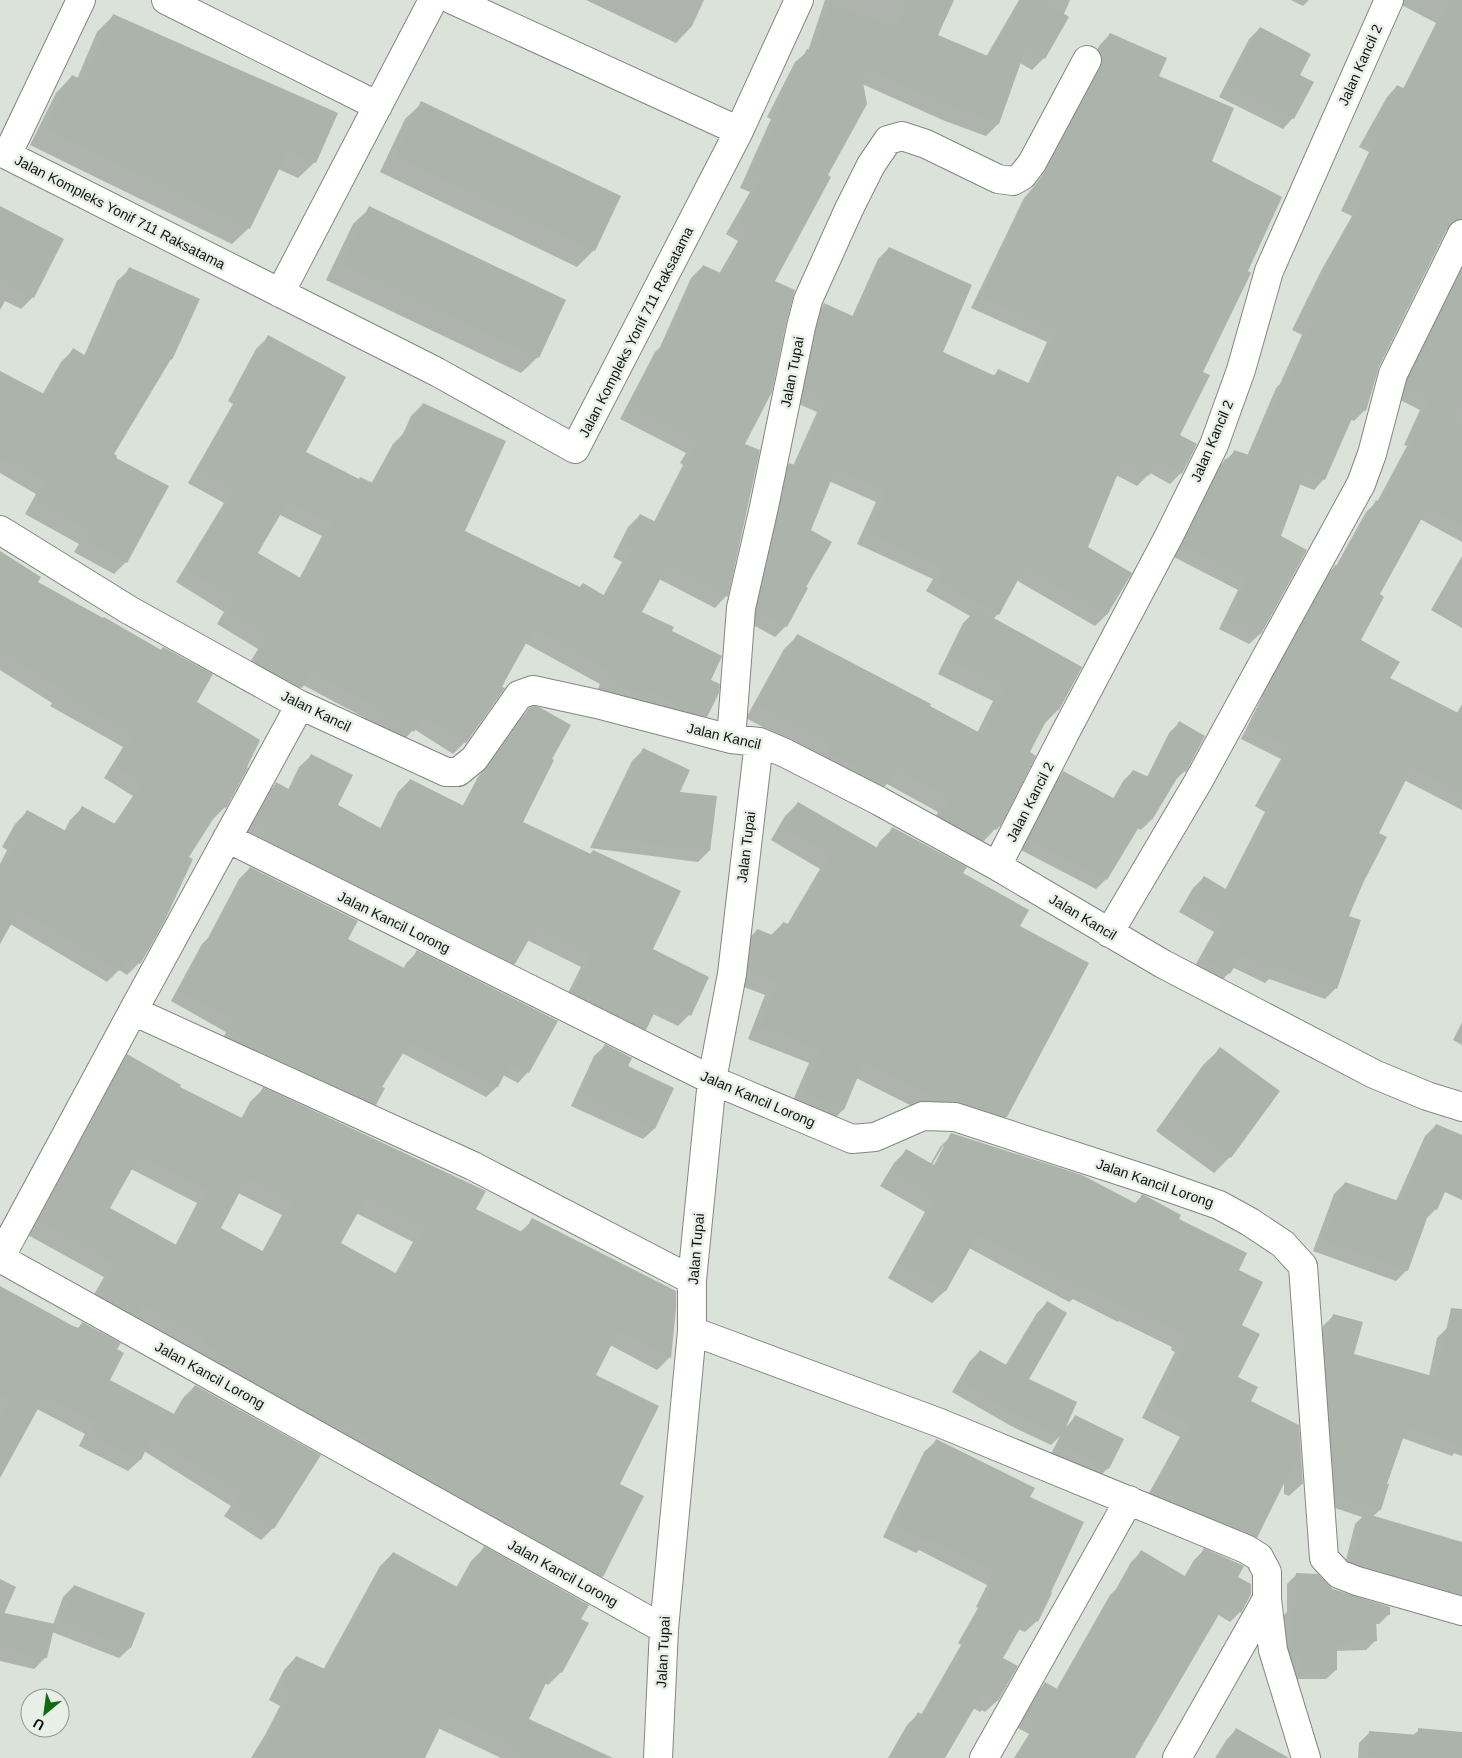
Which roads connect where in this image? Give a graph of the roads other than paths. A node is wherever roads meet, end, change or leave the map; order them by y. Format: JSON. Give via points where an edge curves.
{"nodes":[{"id":1,"x":81,"y":0,"type":"edge"},
{"id":2,"x":166,"y":0,"type":"edge"},
{"id":3,"x":433,"y":0,"type":"edge"},
{"id":4,"x":453,"y":0,"type":"edge"},
{"id":5,"x":799,"y":0,"type":"edge"},
{"id":6,"x":1389,"y":0,"type":"edge"},
{"id":7,"x":1087,"y":60,"type":"dead end"},
{"id":8,"x":378,"y":106,"type":"junction"},
{"id":9,"x":739,"y":131,"type":"junction"},
{"id":10,"x":1461,"y":238,"type":"edge"},
{"id":11,"x":280,"y":293,"type":"junction"},
{"id":12,"x":0,"y":530,"type":"edge"},
{"id":13,"x":300,"y":705,"type":"junction"},
{"id":14,"x":731,"y":738,"type":"junction"},
{"id":15,"x":759,"y":742,"type":"junction"},
{"id":16,"x":227,"y":838,"type":"junction"},
{"id":17,"x":997,"y":866,"type":"junction"},
{"id":18,"x":1109,"y":933,"type":"junction"},
{"id":19,"x":133,"y":1011,"type":"junction"},
{"id":20,"x":712,"y":1080,"type":"junction"},
{"id":21,"x":1462,"y":1107,"type":"edge"},
{"id":22,"x":692,"y":1280,"type":"junction"},
{"id":23,"x":692,"y":1331,"type":"junction"},
{"id":24,"x":1129,"y":1500,"type":"junction"},
{"id":25,"x":1267,"y":1599,"type":"junction"},
{"id":26,"x":1462,"y":1611,"type":"edge"},
{"id":27,"x":664,"y":1629,"type":"junction"},
{"id":28,"x":658,"y":1758,"type":"edge"},
{"id":29,"x":984,"y":1758,"type":"edge"},
{"id":30,"x":1177,"y":1758,"type":"edge"},
{"id":31,"x":1306,"y":1758,"type":"edge"}],
"edges":[{"from":1,"to":11,"type":"street","name":"Jalan Kompleks Yonif 711 Raksatama","via":[[7,155]]},
{"from":2,"to":8,"type":"street"},
{"from":3,"to":8,"type":"street"},
{"from":4,"to":9,"type":"street"},
{"from":5,"to":9,"type":"street","name":"Jalan Kompleks Yonif 711 Raksatama"},
{"from":6,"to":17,"type":"street","name":"Jalan Kancil 2","via":[[1269,271],[1241,370],[1214,445]]},
{"from":7,"to":14,"type":"street","name":"Jalan Tupai","via":[[1032,163],[1022,176],[1013,181],[998,179],[926,144],[902,136],[888,140],[871,165],[808,300],[801,327],[741,608]]},
{"from":8,"to":11,"type":"street"},
{"from":9,"to":11,"type":"street","name":"Jalan Kompleks Yonif 711 Raksatama","via":[[575,449],[437,372]]},
{"from":10,"to":18,"type":"street","via":[[1393,374],[1361,484],[1198,782]]},
{"from":12,"to":13,"type":"street","name":"Jalan Kancil","via":[[129,610]]},
{"from":13,"to":14,"type":"street","name":"Jalan Kancil","via":[[446,772],[458,772],[474,759],[519,695],[533,690]]},
{"from":13,"to":16,"type":"street","name":"Jalan Kancil Lorong"},
{"from":14,"to":15,"type":"street","name":"Jalan Kancil"},
{"from":15,"to":17,"type":"street","name":"Jalan Kancil","via":[[879,801]]},
{"from":15,"to":20,"type":"street","name":"Jalan Tupai","via":[[732,974]]},
{"from":16,"to":19,"type":"street","name":"Jalan Kancil Lorong"},
{"from":16,"to":20,"type":"street","name":"Jalan Kancil Lorong"},
{"from":17,"to":18,"type":"street","name":"Jalan Kancil"},
{"from":18,"to":21,"type":"street","name":"Jalan Kancil","via":[[1374,1074]]},
{"from":19,"to":22,"type":"street","via":[[473,1166]]},
{"from":19,"to":27,"type":"street","name":"Jalan Kancil Lorong","via":[[0,1258]]},
{"from":20,"to":22,"type":"street","name":"Jalan Tupai"},
{"from":20,"to":26,"type":"street","name":"Jalan Kancil Lorong","via":[[852,1139],[875,1137],[923,1116],[954,1117],[1219,1205],[1283,1244],[1304,1266],[1324,1558],[1339,1574],[1356,1582]]},
{"from":22,"to":23,"type":"street","name":"Jalan Tupai"},
{"from":23,"to":24,"type":"street","via":[[940,1423]]},
{"from":23,"to":27,"type":"street","name":"Jalan Tupai"},
{"from":24,"to":25,"type":"street","via":[[1259,1557],[1267,1572]]},
{"from":24,"to":29,"type":"street"},
{"from":25,"to":30,"type":"street"},
{"from":25,"to":31,"type":"street","via":[[1273,1650]]},
{"from":27,"to":28,"type":"street","name":"Jalan Tupai"}]}
